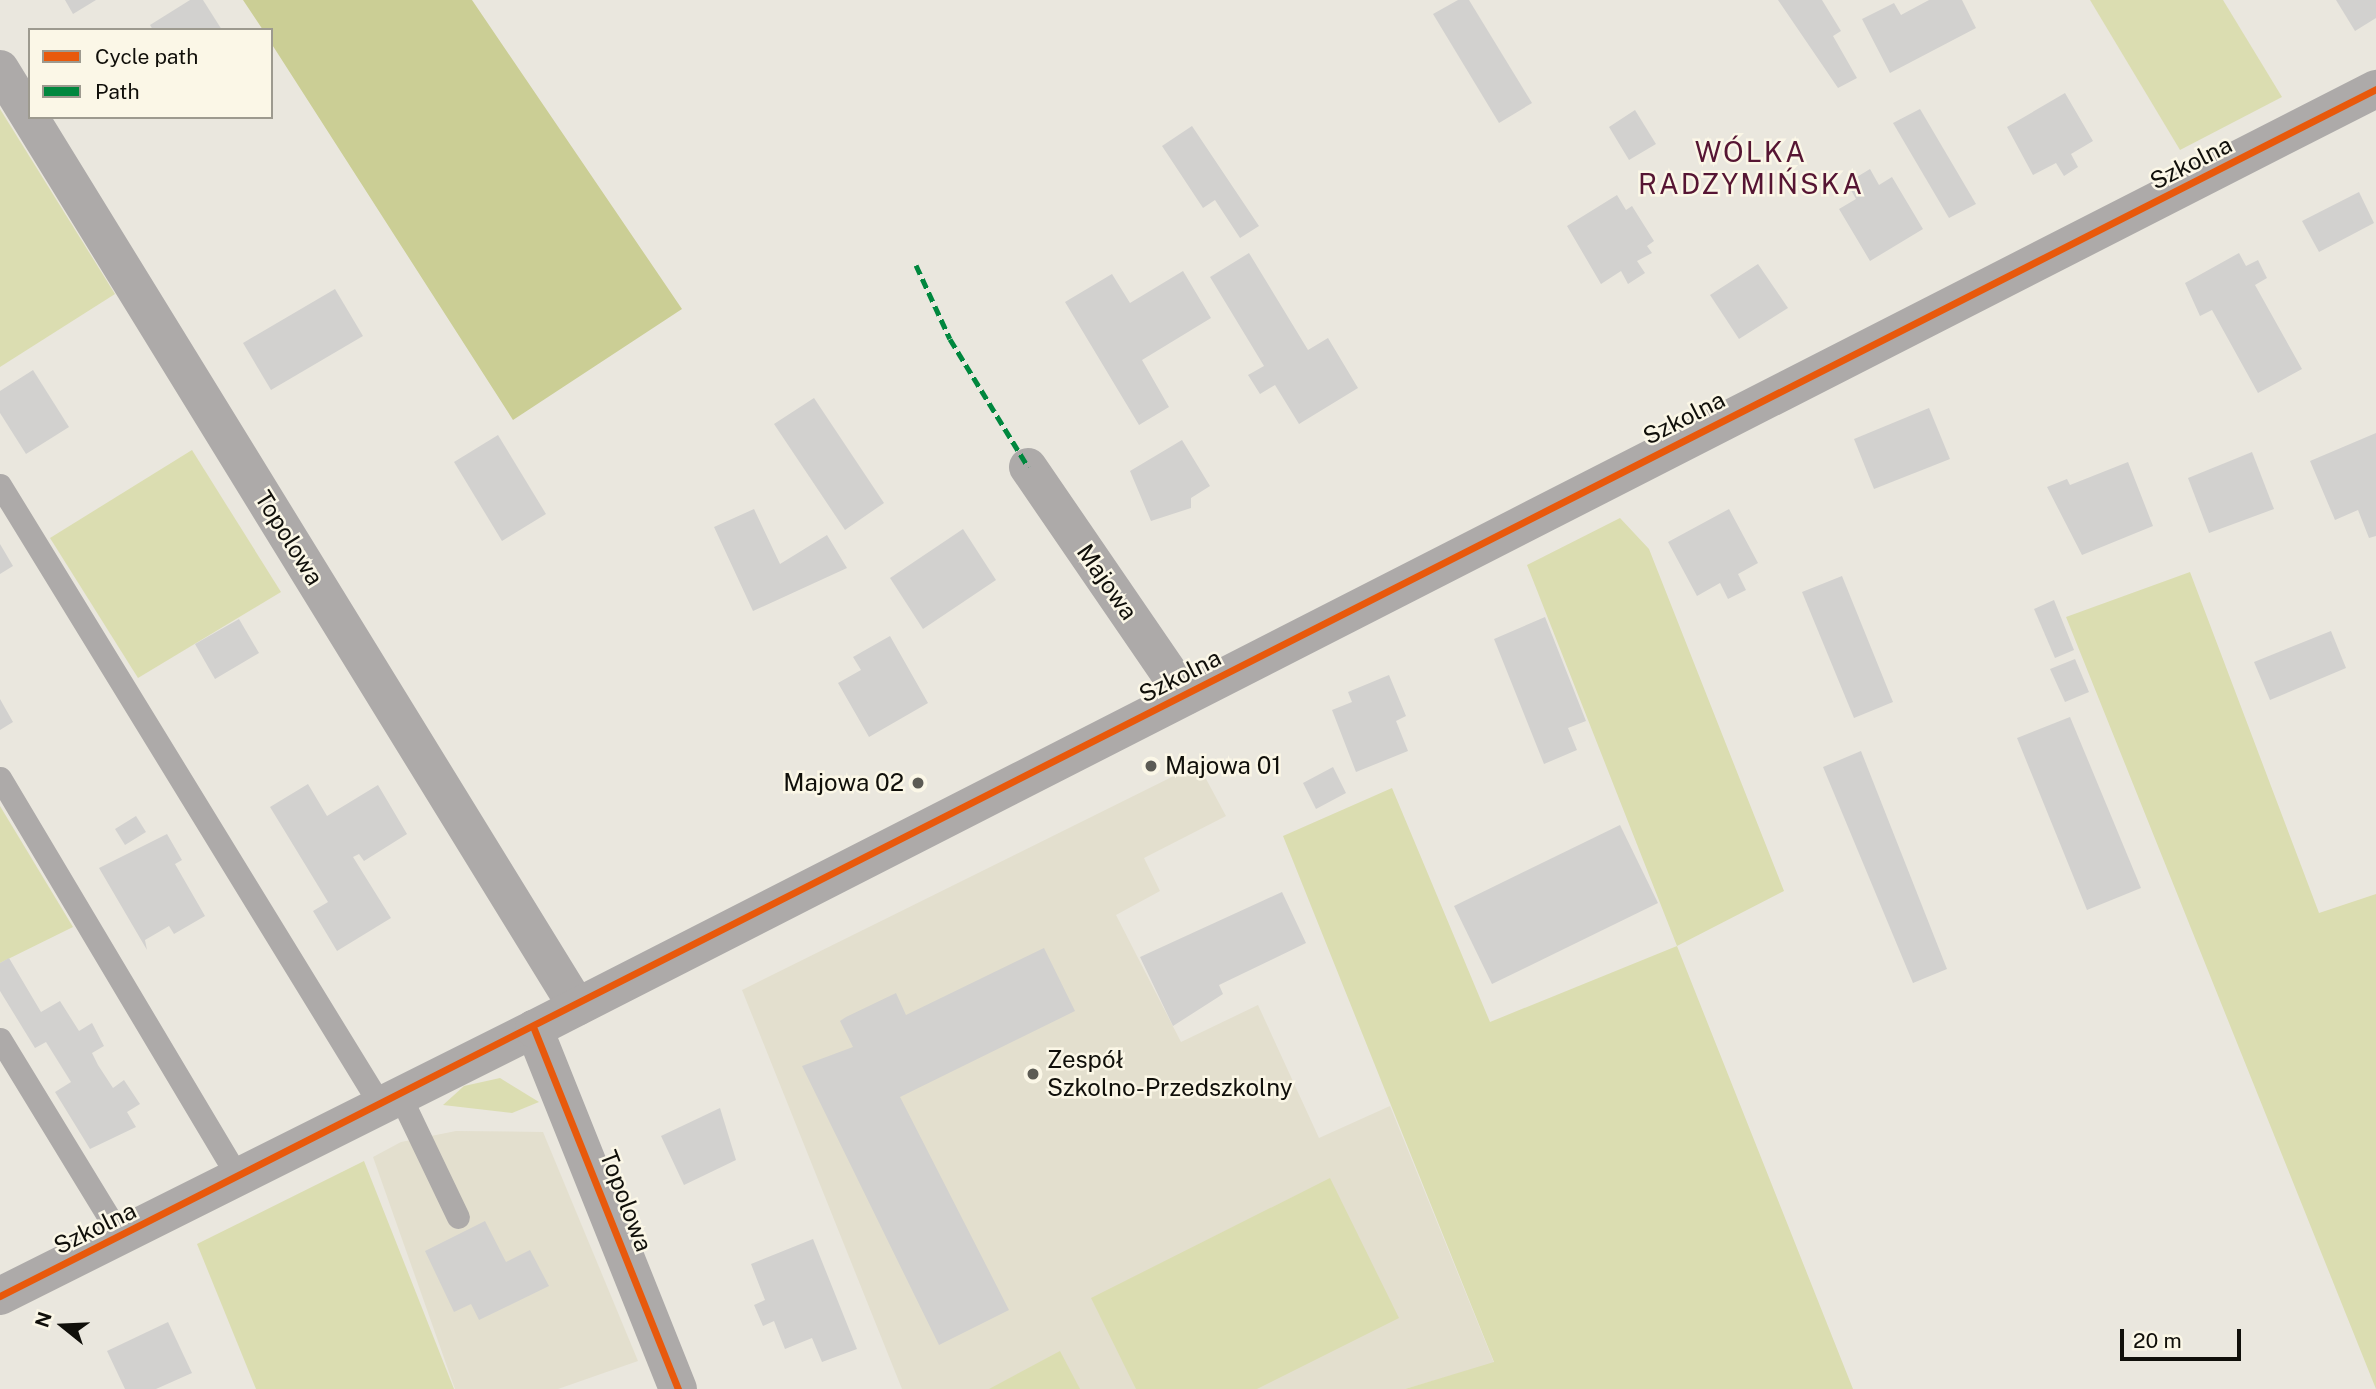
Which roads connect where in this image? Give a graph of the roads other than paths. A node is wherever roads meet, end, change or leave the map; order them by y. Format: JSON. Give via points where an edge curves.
{"nodes":[{"id":1,"x":0,"y":69,"type":"edge"},
{"id":2,"x":2375,"y":92,"type":"edge"},
{"id":3,"x":28,"y":115,"type":"edge"},
{"id":4,"x":31,"y":119,"type":"edge"},
{"id":5,"x":1028,"y":467,"type":"dead end"},
{"id":6,"x":0,"y":485,"type":"edge"},
{"id":7,"x":1185,"y":696,"type":"junction"},
{"id":8,"x":0,"y":778,"type":"edge"},
{"id":9,"x":577,"y":1007,"type":"junction"},
{"id":10,"x":534,"y":1028,"type":"junction"},
{"id":11,"x":0,"y":1039,"type":"edge"},
{"id":12,"x":390,"y":1101,"type":"junction"},
{"id":13,"x":238,"y":1178,"type":"junction"},
{"id":14,"x":458,"y":1217,"type":"dead end"},
{"id":15,"x":121,"y":1237,"type":"junction"},
{"id":16,"x":0,"y":1296,"type":"edge"},
{"id":17,"x":678,"y":1389,"type":"edge"}],
"edges":[{"from":1,"to":3,"type":"street","name":"Topolowa"},
{"from":2,"to":7,"type":"street","name":"Szkolna"},
{"from":4,"to":9,"type":"street","name":"Topolowa"},
{"from":5,"to":7,"type":"street","name":"Majowa"},
{"from":6,"to":12,"type":"lane"},
{"from":7,"to":9,"type":"street","name":"Szkolna"},
{"from":8,"to":13,"type":"lane"},
{"from":9,"to":10,"type":"street","name":"Szkolna"},
{"from":10,"to":12,"type":"street","name":"Szkolna"},
{"from":10,"to":17,"type":"street","name":"Topolowa"},
{"from":11,"to":15,"type":"lane"},
{"from":12,"to":13,"type":"street","name":"Szkolna"},
{"from":12,"to":14,"type":"lane"},
{"from":13,"to":15,"type":"street","name":"Szkolna"},
{"from":15,"to":16,"type":"street","name":"Szkolna"}]}
